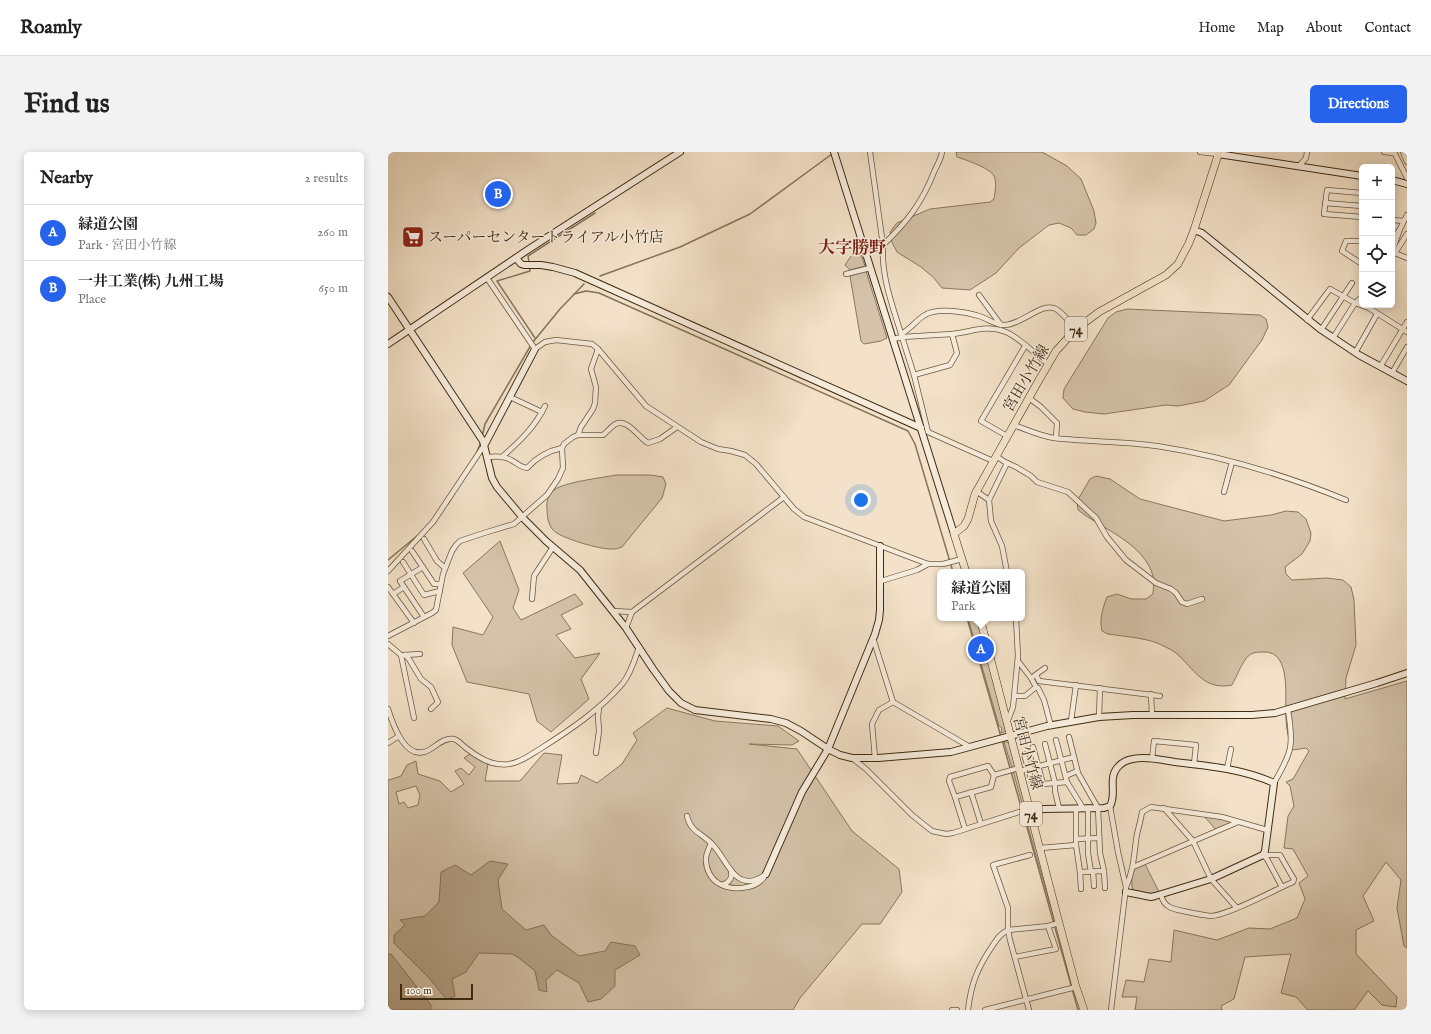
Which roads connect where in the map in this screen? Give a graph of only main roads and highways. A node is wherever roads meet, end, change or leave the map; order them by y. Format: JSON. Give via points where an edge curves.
{"nodes":[{"id":1,"x":1218,"y":153,"type":"edge"},
{"id":2,"x":965,"y":569,"type":"edge"},
{"id":3,"x":981,"y":621,"type":"edge"},
{"id":4,"x":1084,"y":1010,"type":"edge"}],
"edges":[{"from":1,"to":2,"type":"main road","name":"宮田小竹線","number":"74","via":[[1194,230],[1183,256],[1173,270],[1099,312],[1076,329],[1048,364],[976,491],[968,519],[954,534]]},
{"from":3,"to":4,"type":"main road","name":"宮田小竹線","number":"74","via":[[1010,735],[1024,811],[1040,848],[1053,924],[1072,988]]}]}
